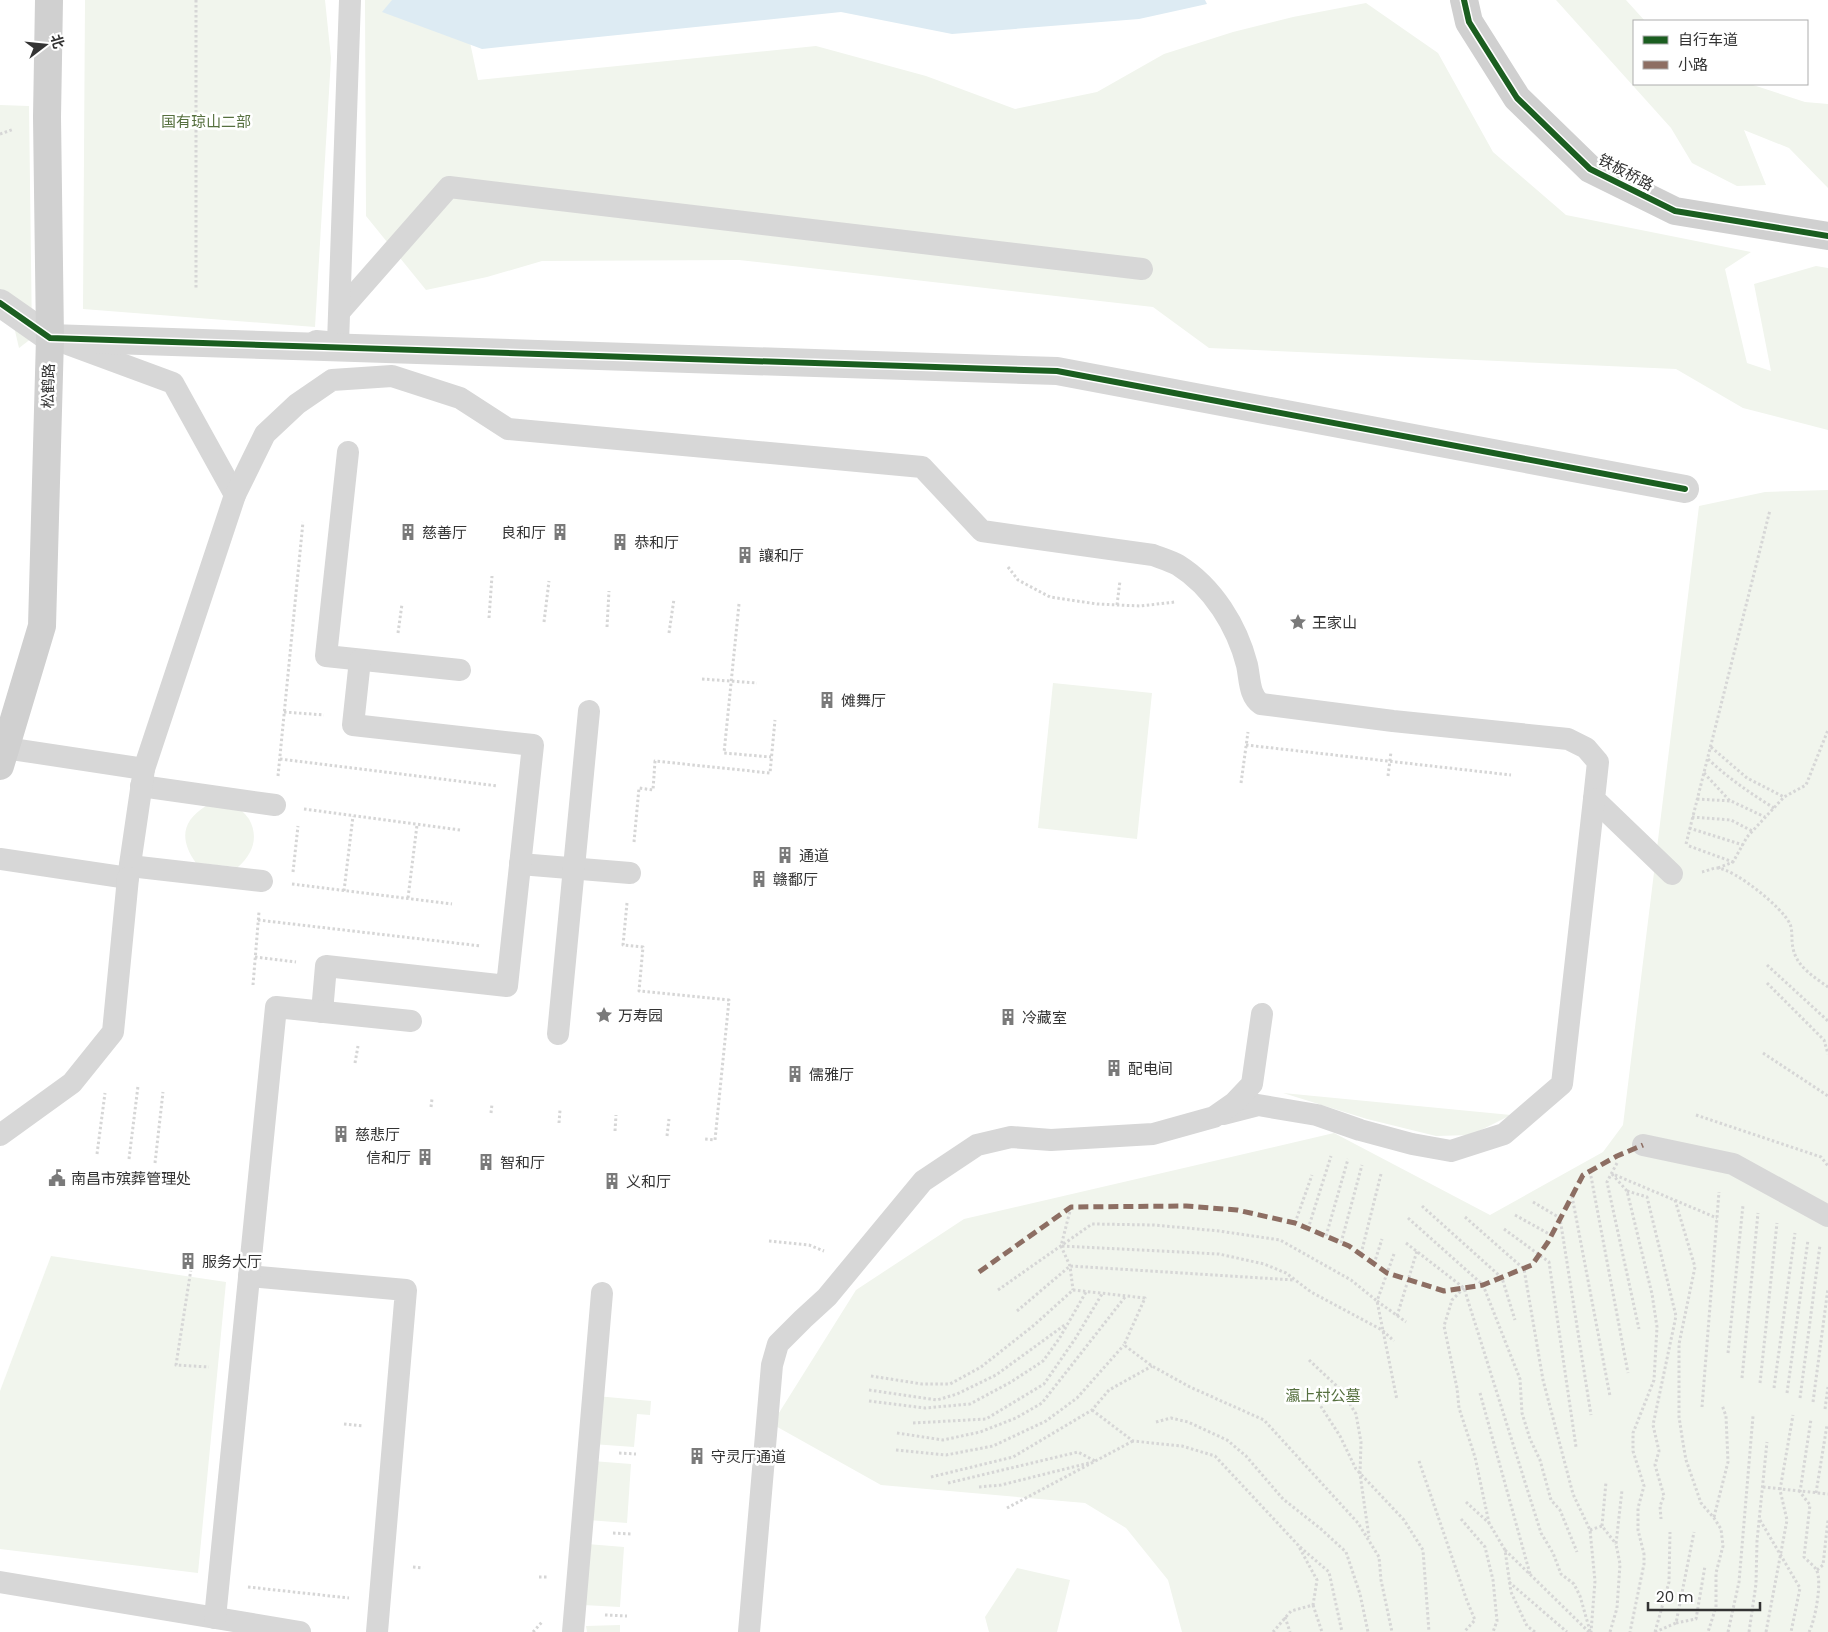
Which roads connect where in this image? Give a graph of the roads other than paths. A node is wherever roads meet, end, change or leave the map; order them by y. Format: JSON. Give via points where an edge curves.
{"nodes":[{"id":1,"x":49,"y":0,"type":"edge"},
{"id":2,"x":350,"y":0,"type":"edge"},
{"id":3,"x":1464,"y":0,"type":"edge"},
{"id":4,"x":1828,"y":236,"type":"edge"},
{"id":5,"x":1142,"y":268,"type":"dead end"},
{"id":6,"x":0,"y":304,"type":"edge"},
{"id":7,"x":340,"y":310,"type":"junction"},
{"id":8,"x":50,"y":338,"type":"junction"},
{"id":9,"x":348,"y":452,"type":"dead end"},
{"id":10,"x":1685,"y":488,"type":"dead end"},
{"id":11,"x":235,"y":495,"type":"junction"},
{"id":12,"x":360,"y":660,"type":"junction"},
{"id":13,"x":460,"y":670,"type":"dead end"},
{"id":14,"x":589,"y":711,"type":"dead end"},
{"id":15,"x":3,"y":757,"type":"edge"},
{"id":16,"x":143,"y":778,"type":"junction"},
{"id":17,"x":1594,"y":799,"type":"junction"},
{"id":18,"x":275,"y":805,"type":"road end"},
{"id":19,"x":0,"y":859,"type":"edge"},
{"id":20,"x":520,"y":864,"type":"junction"},
{"id":21,"x":574,"y":868,"type":"junction"},
{"id":22,"x":129,"y":872,"type":"junction"},
{"id":23,"x":630,"y":873,"type":"road end"},
{"id":24,"x":1675,"y":874,"type":"road end"},
{"id":25,"x":262,"y":881,"type":"dead end"},
{"id":26,"x":322,"y":1012,"type":"junction"},
{"id":27,"x":1262,"y":1014,"type":"dead end"},
{"id":28,"x":411,"y":1021,"type":"dead end"},
{"id":29,"x":558,"y":1034,"type":"dead end"},
{"id":30,"x":1214,"y":1117,"type":"junction"},
{"id":31,"x":0,"y":1135,"type":"edge"},
{"id":32,"x":1642,"y":1145,"type":"dead end"},
{"id":33,"x":1793,"y":1197,"type":"edge"},
{"id":34,"x":249,"y":1276,"type":"junction"},
{"id":35,"x":602,"y":1293,"type":"dead end"},
{"id":36,"x":0,"y":1582,"type":"edge"},
{"id":37,"x":215,"y":1618,"type":"junction"},
{"id":38,"x":300,"y":1632,"type":"edge"},
{"id":39,"x":377,"y":1632,"type":"edge"},
{"id":40,"x":573,"y":1632,"type":"edge"},
{"id":41,"x":749,"y":1632,"type":"edge"}],
"edges":[{"from":1,"to":8,"type":"street","name":"松鹤路"},
{"from":2,"to":7,"type":"lane"},
{"from":3,"to":4,"type":"street","name":"铁板桥路","via":[[1469,22],[1517,98],[1590,169],[1675,211]]},
{"from":5,"to":7,"type":"lane","via":[[449,187]]},
{"from":6,"to":8,"type":"street"},
{"from":7,"to":8,"type":"lane","via":[[338,343],[100,326]]},
{"from":8,"to":10,"type":"street","via":[[1057,371]]},
{"from":8,"to":11,"type":"lane","via":[[173,383]]},
{"from":8,"to":15,"type":"street","name":"松鹤路","via":[[42,626]]},
{"from":9,"to":12,"type":"lane","via":[[326,656]]},
{"from":11,"to":16,"type":"lane"},
{"from":11,"to":17,"type":"lane","via":[[265,434],[297,404],[332,380],[392,376],[460,398],[508,429],[922,466],[982,530],[1153,555],[1177,564],[1205,585],[1237,634],[1247,664],[1252,696],[1261,704],[1568,738],[1586,748],[1598,762]]},
{"from":12,"to":13,"type":"lane"},
{"from":12,"to":20,"type":"lane","via":[[353,725],[533,745]]},
{"from":14,"to":21,"type":"lane"},
{"from":15,"to":16,"type":"lane"},
{"from":16,"to":18,"type":"lane"},
{"from":16,"to":22,"type":"lane"},
{"from":17,"to":24,"type":"lane"},
{"from":17,"to":30,"type":"lane","via":[[1562,1084],[1504,1134],[1451,1151],[1412,1144],[1317,1115],[1258,1105]]},
{"from":19,"to":22,"type":"lane"},
{"from":20,"to":21,"type":"lane"},
{"from":20,"to":26,"type":"lane","via":[[507,986],[326,966]]},
{"from":21,"to":23,"type":"lane"},
{"from":21,"to":29,"type":"lane"},
{"from":22,"to":25,"type":"lane"},
{"from":22,"to":31,"type":"lane","via":[[113,1032],[72,1084]]},
{"from":26,"to":28,"type":"lane"},
{"from":26,"to":34,"type":"lane","via":[[276,1007]]},
{"from":27,"to":30,"type":"lane","via":[[1252,1084],[1234,1103]]},
{"from":30,"to":41,"type":"lane","via":[[1153,1134],[1051,1140],[1011,1137],[977,1145],[923,1181],[827,1297],[778,1344],[772,1365]]},
{"from":32,"to":33,"type":"lane","via":[[1733,1164]]},
{"from":34,"to":37,"type":"lane"},
{"from":34,"to":39,"type":"lane","via":[[406,1290]]},
{"from":35,"to":40,"type":"lane"},
{"from":36,"to":37,"type":"lane"},
{"from":37,"to":38,"type":"lane"}]}
